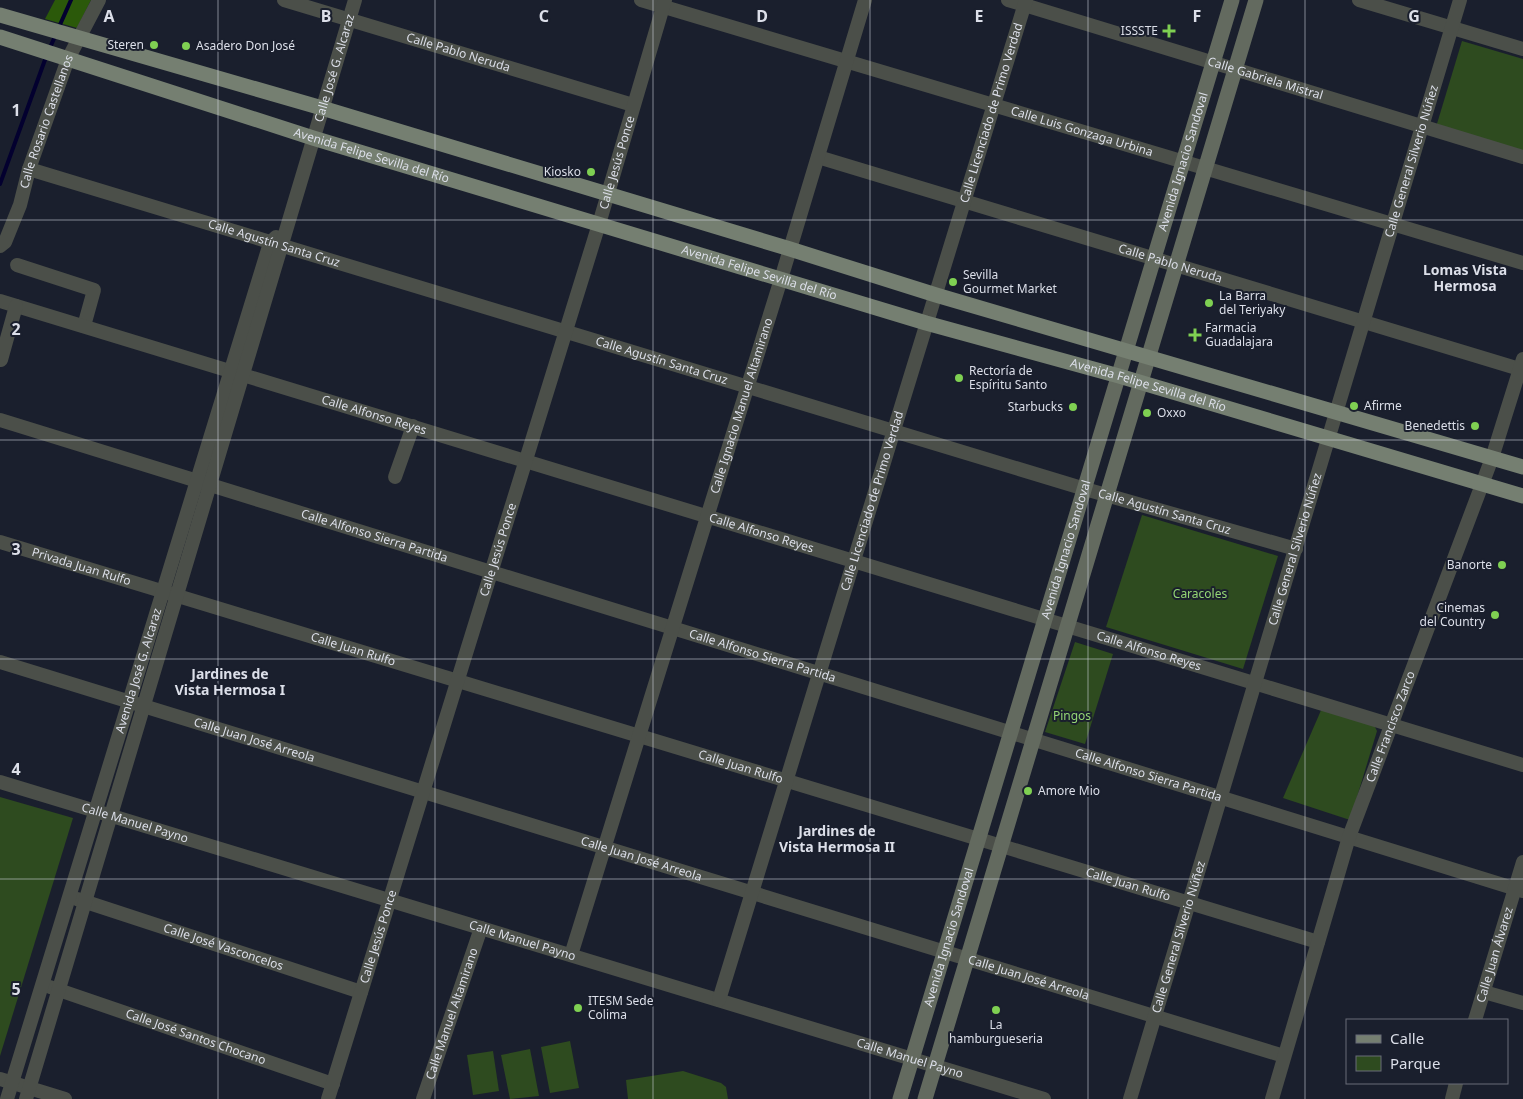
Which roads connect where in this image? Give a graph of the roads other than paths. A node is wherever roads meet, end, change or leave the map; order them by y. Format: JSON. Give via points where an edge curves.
{"nodes":[{"id":1,"x":99,"y":0,"type":"edge"},
{"id":2,"x":284,"y":0,"type":"edge"},
{"id":3,"x":355,"y":0,"type":"edge"},
{"id":4,"x":641,"y":0,"type":"edge"},
{"id":5,"x":865,"y":0,"type":"edge"},
{"id":6,"x":1008,"y":0,"type":"edge"},
{"id":7,"x":1232,"y":0,"type":"edge"},
{"id":8,"x":1256,"y":0,"type":"edge"},
{"id":9,"x":1359,"y":0,"type":"edge"},
{"id":10,"x":1460,"y":0,"type":"edge"},
{"id":11,"x":1025,"y":2,"type":"edge"},
{"id":12,"x":664,"y":3,"type":"edge"},
{"id":13,"x":0,"y":15,"type":"edge"},
{"id":14,"x":349,"y":20,"type":"junction"},
{"id":15,"x":1452,"y":28,"type":"junction"},
{"id":16,"x":73,"y":35,"type":"junction"},
{"id":17,"x":0,"y":37,"type":"edge"},
{"id":18,"x":1523,"y":49,"type":"edge"},
{"id":19,"x":64,"y":57,"type":"junction"},
{"id":20,"x":846,"y":61,"type":"junction"},
{"id":21,"x":1214,"y":63,"type":"junction"},
{"id":22,"x":1235,"y":69,"type":"junction"},
{"id":23,"x":634,"y":105,"type":"junction"},
{"id":24,"x":994,"y":105,"type":"junction"},
{"id":25,"x":322,"y":108,"type":"junction"},
{"id":26,"x":1423,"y":126,"type":"junction"},
{"id":27,"x":313,"y":138,"type":"junction"},
{"id":28,"x":1523,"y":156,"type":"edge"},
{"id":29,"x":818,"y":157,"type":"junction"},
{"id":30,"x":1184,"y":162,"type":"junction"},
{"id":31,"x":1205,"y":168,"type":"junction"},
{"id":32,"x":29,"y":170,"type":"junction"},
{"id":33,"x":607,"y":195,"type":"junction"},
{"id":34,"x":964,"y":202,"type":"junction"},
{"id":35,"x":600,"y":224,"type":"junction"},
{"id":36,"x":1394,"y":225,"type":"junction"},
{"id":37,"x":276,"y":245,"type":"junction"},
{"id":38,"x":0,"y":246,"type":"edge"},
{"id":39,"x":790,"y":249,"type":"junction"},
{"id":40,"x":1154,"y":259,"type":"junction"},
{"id":41,"x":1523,"y":263,"type":"edge"},
{"id":42,"x":17,"y":265,"type":"dead end"},
{"id":43,"x":1176,"y":265,"type":"junction"},
{"id":44,"x":781,"y":279,"type":"junction"},
{"id":45,"x":936,"y":295,"type":"junction"},
{"id":46,"x":0,"y":301,"type":"edge"},
{"id":47,"x":16,"y":306,"type":"junction"},
{"id":48,"x":1365,"y":322,"type":"junction"},
{"id":49,"x":926,"y":323,"type":"junction"},
{"id":50,"x":84,"y":326,"type":"junction"},
{"id":51,"x":566,"y":332,"type":"junction"},
{"id":52,"x":1127,"y":350,"type":"junction"},
{"id":53,"x":1148,"y":356,"type":"junction"},
{"id":54,"x":5,"y":362,"type":"edge"},
{"id":55,"x":1522,"y":366,"type":"edge"},
{"id":56,"x":237,"y":373,"type":"junction"},
{"id":57,"x":1119,"y":376,"type":"junction"},
{"id":58,"x":1140,"y":383,"type":"junction"},
{"id":59,"x":746,"y":386,"type":"junction"},
{"id":60,"x":1338,"y":413,"type":"junction"},
{"id":61,"x":0,"y":420,"type":"edge"},
{"id":62,"x":412,"y":426,"type":"junction"},
{"id":63,"x":893,"y":431,"type":"junction"},
{"id":64,"x":1329,"y":439,"type":"junction"},
{"id":65,"x":1492,"y":458,"type":"junction"},
{"id":66,"x":526,"y":461,"type":"junction"},
{"id":67,"x":1523,"y":468,"type":"edge"},
{"id":68,"x":395,"y":477,"type":"dead end"},
{"id":69,"x":1482,"y":483,"type":"junction"},
{"id":70,"x":203,"y":484,"type":"junction"},
{"id":71,"x":1085,"y":489,"type":"junction"},
{"id":72,"x":1107,"y":495,"type":"junction"},
{"id":73,"x":1523,"y":496,"type":"edge"},
{"id":74,"x":707,"y":516,"type":"junction"},
{"id":75,"x":0,"y":542,"type":"edge"},
{"id":76,"x":1296,"y":549,"type":"junction"},
{"id":77,"x":853,"y":561,"type":"junction"},
{"id":78,"x":491,"y":573,"type":"junction"},
{"id":79,"x":163,"y":591,"type":"junction"},
{"id":80,"x":177,"y":596,"type":"junction"},
{"id":81,"x":1045,"y":619,"type":"junction"},
{"id":82,"x":1067,"y":626,"type":"junction"},
{"id":83,"x":672,"y":629,"type":"junction"},
{"id":84,"x":0,"y":662,"type":"edge"},
{"id":85,"x":819,"y":674,"type":"junction"},
{"id":86,"x":458,"y":681,"type":"junction"},
{"id":87,"x":1255,"y":683,"type":"junction"},
{"id":88,"x":129,"y":702,"type":"junction"},
{"id":89,"x":144,"y":706,"type":"junction"},
{"id":90,"x":1392,"y":725,"type":"junction"},
{"id":91,"x":1011,"y":733,"type":"junction"},
{"id":92,"x":639,"y":736,"type":"junction"},
{"id":93,"x":1033,"y":740,"type":"junction"},
{"id":94,"x":1523,"y":765,"type":"edge"},
{"id":95,"x":786,"y":780,"type":"junction"},
{"id":96,"x":0,"y":782,"type":"edge"},
{"id":97,"x":423,"y":792,"type":"junction"},
{"id":98,"x":1220,"y":798,"type":"junction"},
{"id":99,"x":96,"y":811,"type":"junction"},
{"id":100,"x":111,"y":815,"type":"junction"},
{"id":101,"x":1350,"y":837,"type":"junction"},
{"id":102,"x":979,"y":839,"type":"junction"},
{"id":103,"x":1001,"y":846,"type":"junction"},
{"id":104,"x":604,"y":848,"type":"junction"},
{"id":105,"x":1523,"y":862,"type":"edge"},
{"id":106,"x":1519,"y":890,"type":"edge"},
{"id":107,"x":752,"y":893,"type":"junction"},
{"id":108,"x":69,"y":897,"type":"junction"},
{"id":109,"x":390,"y":900,"type":"junction"},
{"id":110,"x":85,"y":902,"type":"junction"},
{"id":111,"x":1189,"y":903,"type":"junction"},
{"id":112,"x":481,"y":928,"type":"junction"},
{"id":113,"x":1318,"y":942,"type":"junction"},
{"id":114,"x":945,"y":952,"type":"junction"},
{"id":115,"x":571,"y":955,"type":"junction"},
{"id":116,"x":967,"y":959,"type":"junction"},
{"id":117,"x":42,"y":985,"type":"junction"},
{"id":118,"x":59,"y":989,"type":"junction"},
{"id":119,"x":362,"y":992,"type":"junction"},
{"id":120,"x":1484,"y":992,"type":"junction"},
{"id":121,"x":719,"y":1000,"type":"junction"},
{"id":122,"x":1523,"y":1004,"type":"edge"},
{"id":123,"x":1154,"y":1016,"type":"junction"},
{"id":124,"x":1475,"y":1019,"type":"edge"},
{"id":125,"x":1284,"y":1056,"type":"junction"},
{"id":126,"x":912,"y":1059,"type":"junction"},
{"id":127,"x":935,"y":1066,"type":"junction"},
{"id":128,"x":6,"y":1081,"type":"edge"},
{"id":129,"x":333,"y":1084,"type":"junction"},
{"id":130,"x":1456,"y":1084,"type":"edge"},
{"id":131,"x":27,"y":1094,"type":"edge"},
{"id":132,"x":7,"y":1099,"type":"edge"},
{"id":133,"x":65,"y":1099,"type":"edge"},
{"id":134,"x":328,"y":1099,"type":"edge"},
{"id":135,"x":423,"y":1099,"type":"edge"},
{"id":136,"x":900,"y":1099,"type":"edge"},
{"id":137,"x":925,"y":1099,"type":"edge"},
{"id":138,"x":1044,"y":1099,"type":"edge"},
{"id":139,"x":1130,"y":1099,"type":"edge"},
{"id":140,"x":1272,"y":1099,"type":"edge"},
{"id":141,"x":1452,"y":1099,"type":"edge"}],
"edges":[{"from":1,"to":16,"type":"street","name":"Calle Rosario Castellanos"},
{"from":2,"to":14,"type":"street","name":"Calle Pablo Neruda"},
{"from":3,"to":14,"type":"street","name":"Calle José G. Alcaraz"},
{"from":4,"to":12,"type":"street","name":"Calle Luis Gonzaga Urbina"},
{"from":5,"to":20,"type":"street","name":"Calle Ignacio Manuel Altamirano"},
{"from":6,"to":11,"type":"street","name":"Calle Gabriela Mistral"},
{"from":7,"to":21,"type":"main road","name":"Avenida Ignacio Sandoval"},
{"from":8,"to":22,"type":"main road","name":"Avenida Ignacio Sandoval"},
{"from":9,"to":15,"type":"street"},
{"from":10,"to":15,"type":"street","name":"Calle General Silverio Núñez"},
{"from":11,"to":21,"type":"street","name":"Calle Gabriela Mistral"},
{"from":11,"to":24,"type":"street","name":"Calle Licenciado de Primo Verdad"},
{"from":12,"to":20,"type":"street","name":"Calle Luis Gonzaga Urbina"},
{"from":12,"to":23,"type":"street","name":"Calle Jesús Ponce"},
{"from":13,"to":16,"type":"main road"},
{"from":14,"to":23,"type":"street","name":"Calle Pablo Neruda"},
{"from":14,"to":25,"type":"street","name":"Calle José G. Alcaraz"},
{"from":15,"to":18,"type":"street"},
{"from":15,"to":26,"type":"street","name":"Calle General Silverio Núñez"},
{"from":16,"to":19,"type":"street","name":"Calle Rosario Castellanos"},
{"from":16,"to":25,"type":"main road"},
{"from":17,"to":19,"type":"main road","name":"Avenida Felipe Sevilla del Río"},
{"from":19,"to":27,"type":"main road","name":"Avenida Felipe Sevilla del Río"},
{"from":19,"to":32,"type":"street","name":"Calle Rosario Castellanos"},
{"from":20,"to":24,"type":"street","name":"Calle Luis Gonzaga Urbina"},
{"from":20,"to":29,"type":"street","name":"Calle Ignacio Manuel Altamirano"},
{"from":21,"to":22,"type":"street","name":"Calle Gabriela Mistral"},
{"from":21,"to":30,"type":"main road","name":"Avenida Ignacio Sandoval"},
{"from":22,"to":26,"type":"street","name":"Calle Gabriela Mistral"},
{"from":22,"to":31,"type":"main road","name":"Avenida Ignacio Sandoval"},
{"from":23,"to":33,"type":"street","name":"Calle Jesús Ponce"},
{"from":24,"to":30,"type":"street","name":"Calle Luis Gonzaga Urbina"},
{"from":24,"to":34,"type":"street","name":"Calle Licenciado de Primo Verdad"},
{"from":25,"to":27,"type":"street","name":"Calle José G. Alcaraz"},
{"from":25,"to":33,"type":"main road"},
{"from":26,"to":28,"type":"street","name":"Calle Gabriela Mistral"},
{"from":26,"to":36,"type":"street","name":"Calle General Silverio Núñez"},
{"from":27,"to":35,"type":"main road","name":"Avenida Felipe Sevilla del Río"},
{"from":27,"to":37,"type":"street","name":"Calle José G. Alcaraz","via":[[288,223]]},
{"from":29,"to":34,"type":"street","name":"Calle Pablo Neruda"},
{"from":29,"to":39,"type":"street","name":"Calle Ignacio Manuel Altamirano"},
{"from":30,"to":31,"type":"street","name":"Calle Luis Gonzaga Urbina"},
{"from":30,"to":40,"type":"main road","name":"Avenida Ignacio Sandoval"},
{"from":31,"to":36,"type":"street","name":"Calle Luis Gonzaga Urbina"},
{"from":31,"to":43,"type":"main road","name":"Avenida Ignacio Sandoval"},
{"from":32,"to":37,"type":"street","name":"Calle Agustín Santa Cruz"},
{"from":32,"to":38,"type":"street","name":"Calle Rosario Castellanos","via":[[20,205],[5,242]]},
{"from":33,"to":35,"type":"street","name":"Calle Jesús Ponce"},
{"from":33,"to":39,"type":"main road"},
{"from":34,"to":40,"type":"street","name":"Calle Pablo Neruda"},
{"from":34,"to":45,"type":"street","name":"Calle Licenciado de Primo Verdad"},
{"from":35,"to":44,"type":"main road","name":"Avenida Felipe Sevilla del Río"},
{"from":35,"to":51,"type":"street","name":"Calle Jesús Ponce"},
{"from":36,"to":41,"type":"street","name":"Calle Luis Gonzaga Urbina"},
{"from":36,"to":48,"type":"street","name":"Calle General Silverio Núñez"},
{"from":37,"to":51,"type":"street","name":"Calle Agustín Santa Cruz"},
{"from":37,"to":56,"type":"street","name":"Avenida José G. Alcaraz"},
{"from":39,"to":44,"type":"street","name":"Calle Ignacio Manuel Altamirano"},
{"from":39,"to":45,"type":"main road"},
{"from":40,"to":43,"type":"street","name":"Calle Pablo Neruda"},
{"from":40,"to":52,"type":"main road","name":"Avenida Ignacio Sandoval"},
{"from":42,"to":50,"type":"street","via":[[94,290]]},
{"from":43,"to":48,"type":"street","name":"Calle Pablo Neruda"},
{"from":43,"to":53,"type":"main road","name":"Avenida Ignacio Sandoval"},
{"from":44,"to":49,"type":"main road","name":"Avenida Felipe Sevilla del Río"},
{"from":44,"to":59,"type":"street","name":"Calle Ignacio Manuel Altamirano"},
{"from":45,"to":49,"type":"street","name":"Calle Licenciado de Primo Verdad"},
{"from":45,"to":52,"type":"main road"},
{"from":46,"to":47,"type":"street","name":"Calle Alfonso Reyes"},
{"from":47,"to":50,"type":"street","name":"Calle Alfonso Reyes"},
{"from":47,"to":54,"type":"street"},
{"from":48,"to":55,"type":"street","name":"Calle Pablo Neruda"},
{"from":48,"to":60,"type":"street","name":"Calle General Silverio Núñez"},
{"from":49,"to":57,"type":"main road","name":"Avenida Felipe Sevilla del Río"},
{"from":49,"to":63,"type":"street","name":"Calle Licenciado de Primo Verdad"},
{"from":50,"to":56,"type":"street","name":"Calle Alfonso Reyes"},
{"from":51,"to":59,"type":"street","name":"Calle Agustín Santa Cruz"},
{"from":51,"to":66,"type":"street","name":"Calle Jesús Ponce"},
{"from":52,"to":53,"type":"main road"},
{"from":52,"to":57,"type":"main road","name":"Avenida Ignacio Sandoval"},
{"from":53,"to":58,"type":"main road","name":"Avenida Ignacio Sandoval"},
{"from":53,"to":60,"type":"main road"},
{"from":55,"to":65,"type":"street","name":"Calle Francisco Zarco"},
{"from":56,"to":62,"type":"street","name":"Calle Alfonso Reyes"},
{"from":56,"to":70,"type":"street","name":"Avenida José G. Alcaraz"},
{"from":57,"to":58,"type":"main road","name":"Avenida Felipe Sevilla del Río"},
{"from":57,"to":71,"type":"main road","name":"Avenida Ignacio Sandoval"},
{"from":58,"to":64,"type":"main road","name":"Avenida Felipe Sevilla del Río"},
{"from":58,"to":72,"type":"main road","name":"Avenida Ignacio Sandoval"},
{"from":59,"to":63,"type":"street","name":"Calle Agustín Santa Cruz"},
{"from":59,"to":74,"type":"street","name":"Calle Ignacio Manuel Altamirano"},
{"from":60,"to":64,"type":"street","name":"Calle General Silverio Núñez"},
{"from":60,"to":65,"type":"main road"},
{"from":61,"to":70,"type":"street","name":"Calle Alfonso Sierra Partida"},
{"from":62,"to":66,"type":"street","name":"Calle Alfonso Reyes"},
{"from":62,"to":68,"type":"street"},
{"from":63,"to":71,"type":"street","name":"Calle Agustín Santa Cruz"},
{"from":63,"to":77,"type":"street","name":"Calle Licenciado de Primo Verdad"},
{"from":64,"to":69,"type":"main road","name":"Avenida Felipe Sevilla del Río"},
{"from":64,"to":76,"type":"street","name":"Calle General Silverio Núñez"},
{"from":65,"to":67,"type":"main road"},
{"from":65,"to":69,"type":"street","name":"Calle Francisco Zarco"},
{"from":66,"to":74,"type":"street","name":"Calle Alfonso Reyes"},
{"from":66,"to":78,"type":"street","name":"Calle Jesús Ponce"},
{"from":69,"to":73,"type":"main road","name":"Avenida Felipe Sevilla del Río"},
{"from":69,"to":90,"type":"street","name":"Calle Francisco Zarco"},
{"from":70,"to":78,"type":"street","name":"Calle Alfonso Sierra Partida"},
{"from":70,"to":79,"type":"street","name":"Avenida José G. Alcaraz"},
{"from":70,"to":80,"type":"street","name":"Avenida José G. Alcaraz"},
{"from":71,"to":72,"type":"street","name":"Calle Agustín Santa Cruz"},
{"from":71,"to":81,"type":"main road","name":"Avenida Ignacio Sandoval"},
{"from":72,"to":76,"type":"street","name":"Calle Agustín Santa Cruz"},
{"from":72,"to":82,"type":"main road","name":"Avenida Ignacio Sandoval"},
{"from":74,"to":77,"type":"street","name":"Calle Alfonso Reyes"},
{"from":74,"to":83,"type":"street","name":"Calle Ignacio Manuel Altamirano"},
{"from":75,"to":79,"type":"street","name":"Privada Juan Rulfo"},
{"from":76,"to":87,"type":"street","name":"Calle General Silverio Núñez"},
{"from":77,"to":81,"type":"street","name":"Calle Alfonso Reyes"},
{"from":77,"to":85,"type":"street","name":"Calle Licenciado de Primo Verdad"},
{"from":78,"to":83,"type":"street","name":"Calle Alfonso Sierra Partida"},
{"from":78,"to":86,"type":"street","name":"Calle Jesús Ponce"},
{"from":79,"to":80,"type":"street","name":"Calle Juan Rulfo"},
{"from":79,"to":88,"type":"street","name":"Avenida José G. Alcaraz"},
{"from":80,"to":86,"type":"street","name":"Calle Juan Rulfo"},
{"from":80,"to":89,"type":"street","name":"Avenida José G. Alcaraz"},
{"from":81,"to":82,"type":"street","name":"Calle Alfonso Reyes"},
{"from":81,"to":91,"type":"main road","name":"Avenida Ignacio Sandoval"},
{"from":82,"to":87,"type":"street","name":"Calle Alfonso Reyes"},
{"from":82,"to":93,"type":"main road","name":"Avenida Ignacio Sandoval"},
{"from":83,"to":85,"type":"street","name":"Calle Alfonso Sierra Partida"},
{"from":83,"to":92,"type":"street","name":"Calle Ignacio Manuel Altamirano"},
{"from":84,"to":88,"type":"street","name":"Calle Juan José Arreola"},
{"from":85,"to":91,"type":"street","name":"Calle Alfonso Sierra Partida"},
{"from":85,"to":95,"type":"street","name":"Calle Licenciado de Primo Verdad"},
{"from":86,"to":92,"type":"street","name":"Calle Juan Rulfo"},
{"from":86,"to":97,"type":"street","name":"Calle Jesús Ponce"},
{"from":87,"to":90,"type":"street","name":"Calle Alfonso Reyes"},
{"from":87,"to":98,"type":"street","name":"Calle General Silverio Núñez"},
{"from":88,"to":89,"type":"street","name":"Calle Juan José Arreola"},
{"from":88,"to":99,"type":"street","name":"Avenida José G. Alcaraz"},
{"from":89,"to":97,"type":"street","name":"Calle Juan José Arreola"},
{"from":89,"to":100,"type":"street","name":"Avenida José G. Alcaraz"},
{"from":90,"to":94,"type":"street","name":"Calle Alfonso Reyes"},
{"from":90,"to":101,"type":"street","name":"Calle Francisco Zarco"},
{"from":91,"to":93,"type":"street","name":"Calle Alfonso Sierra Partida"},
{"from":91,"to":102,"type":"main road","name":"Avenida Ignacio Sandoval"},
{"from":92,"to":95,"type":"street","name":"Calle Juan Rulfo"},
{"from":92,"to":104,"type":"street","name":"Calle Ignacio Manuel Altamirano"},
{"from":93,"to":98,"type":"street","name":"Calle Alfonso Sierra Partida"},
{"from":93,"to":103,"type":"main road","name":"Avenida Ignacio Sandoval"},
{"from":95,"to":102,"type":"street","name":"Calle Juan Rulfo"},
{"from":95,"to":107,"type":"street","name":"Calle Licenciado de Primo Verdad"},
{"from":96,"to":99,"type":"street","name":"Calle Manuel Payno"},
{"from":97,"to":104,"type":"street","name":"Calle Juan José Arreola"},
{"from":97,"to":109,"type":"street","name":"Calle Jesús Ponce"},
{"from":98,"to":101,"type":"street","name":"Calle Alfonso Sierra Partida"},
{"from":98,"to":111,"type":"street","name":"Calle General Silverio Núñez"},
{"from":99,"to":100,"type":"street","name":"Calle Manuel Payno"},
{"from":99,"to":108,"type":"street","name":"Avenida José G. Alcaraz"},
{"from":100,"to":109,"type":"street","name":"Calle Manuel Payno"},
{"from":100,"to":110,"type":"street","name":"Avenida José G. Alcaraz"},
{"from":101,"to":106,"type":"street","name":"Calle Alfonso Sierra Partida"},
{"from":101,"to":113,"type":"street","name":"Calle Francisco Zarco"},
{"from":102,"to":103,"type":"street","name":"Calle Juan Rulfo"},
{"from":102,"to":114,"type":"main road","name":"Avenida Ignacio Sandoval"},
{"from":103,"to":111,"type":"street","name":"Calle Juan Rulfo"},
{"from":103,"to":116,"type":"main road","name":"Avenida Ignacio Sandoval"},
{"from":104,"to":107,"type":"street","name":"Calle Juan José Arreola"},
{"from":104,"to":115,"type":"street","name":"Calle Ignacio Manuel Altamirano"},
{"from":105,"to":106,"type":"street","name":"Calle Juan Álvarez"},
{"from":106,"to":120,"type":"street","name":"Calle Juan Álvarez"},
{"from":107,"to":114,"type":"street","name":"Calle Juan José Arreola"},
{"from":107,"to":121,"type":"street","name":"Calle Licenciado de Primo Verdad"},
{"from":108,"to":110,"type":"street","name":"Calle José Vasconcelos"},
{"from":108,"to":117,"type":"street","name":"Avenida José G. Alcaraz"},
{"from":109,"to":112,"type":"street","name":"Calle Manuel Payno"},
{"from":109,"to":119,"type":"street","name":"Calle Jesús Ponce"},
{"from":110,"to":118,"type":"street","name":"Avenida José G. Alcaraz"},
{"from":110,"to":119,"type":"street","name":"Calle José Vasconcelos"},
{"from":111,"to":113,"type":"street","name":"Calle Juan Rulfo"},
{"from":111,"to":123,"type":"street","name":"Calle General Silverio Núñez"},
{"from":112,"to":115,"type":"street","name":"Calle Manuel Payno"},
{"from":112,"to":135,"type":"street","name":"Calle Manuel Altamirano"},
{"from":113,"to":125,"type":"street","name":"Calle Francisco Zarco"},
{"from":114,"to":116,"type":"street","name":"Calle Juan José Arreola"},
{"from":114,"to":126,"type":"main road","name":"Avenida Ignacio Sandoval"},
{"from":115,"to":121,"type":"street","name":"Calle Manuel Payno"},
{"from":116,"to":123,"type":"street","name":"Calle Juan José Arreola"},
{"from":116,"to":127,"type":"main road","name":"Avenida Ignacio Sandoval"},
{"from":117,"to":118,"type":"street","name":"Calle José Santos Chocano"},
{"from":117,"to":128,"type":"street","name":"Avenida José G. Alcaraz"},
{"from":118,"to":129,"type":"street","name":"Calle José Santos Chocano"},
{"from":118,"to":131,"type":"street","name":"Avenida José G. Alcaraz"},
{"from":119,"to":129,"type":"street","name":"Calle Jesús Ponce"},
{"from":120,"to":122,"type":"street"},
{"from":120,"to":124,"type":"street","name":"Calle Juan Álvarez"},
{"from":121,"to":126,"type":"street","name":"Calle Manuel Payno"},
{"from":123,"to":125,"type":"street","name":"Calle Juan José Arreola"},
{"from":123,"to":139,"type":"street","name":"Calle General Silverio Núñez"},
{"from":125,"to":140,"type":"street","name":"Calle Francisco Zarco"},
{"from":126,"to":127,"type":"street","name":"Calle Manuel Payno"},
{"from":126,"to":136,"type":"main road","name":"Avenida Ignacio Sandoval"},
{"from":127,"to":137,"type":"main road","name":"Avenida Ignacio Sandoval"},
{"from":127,"to":138,"type":"street","name":"Calle Manuel Payno"},
{"from":128,"to":131,"type":"street"},
{"from":128,"to":132,"type":"street","name":"Avenida José G. Alcaraz"},
{"from":129,"to":134,"type":"street","name":"Calle Jesús Ponce"},
{"from":130,"to":141,"type":"street"},
{"from":131,"to":133,"type":"street"}]}
